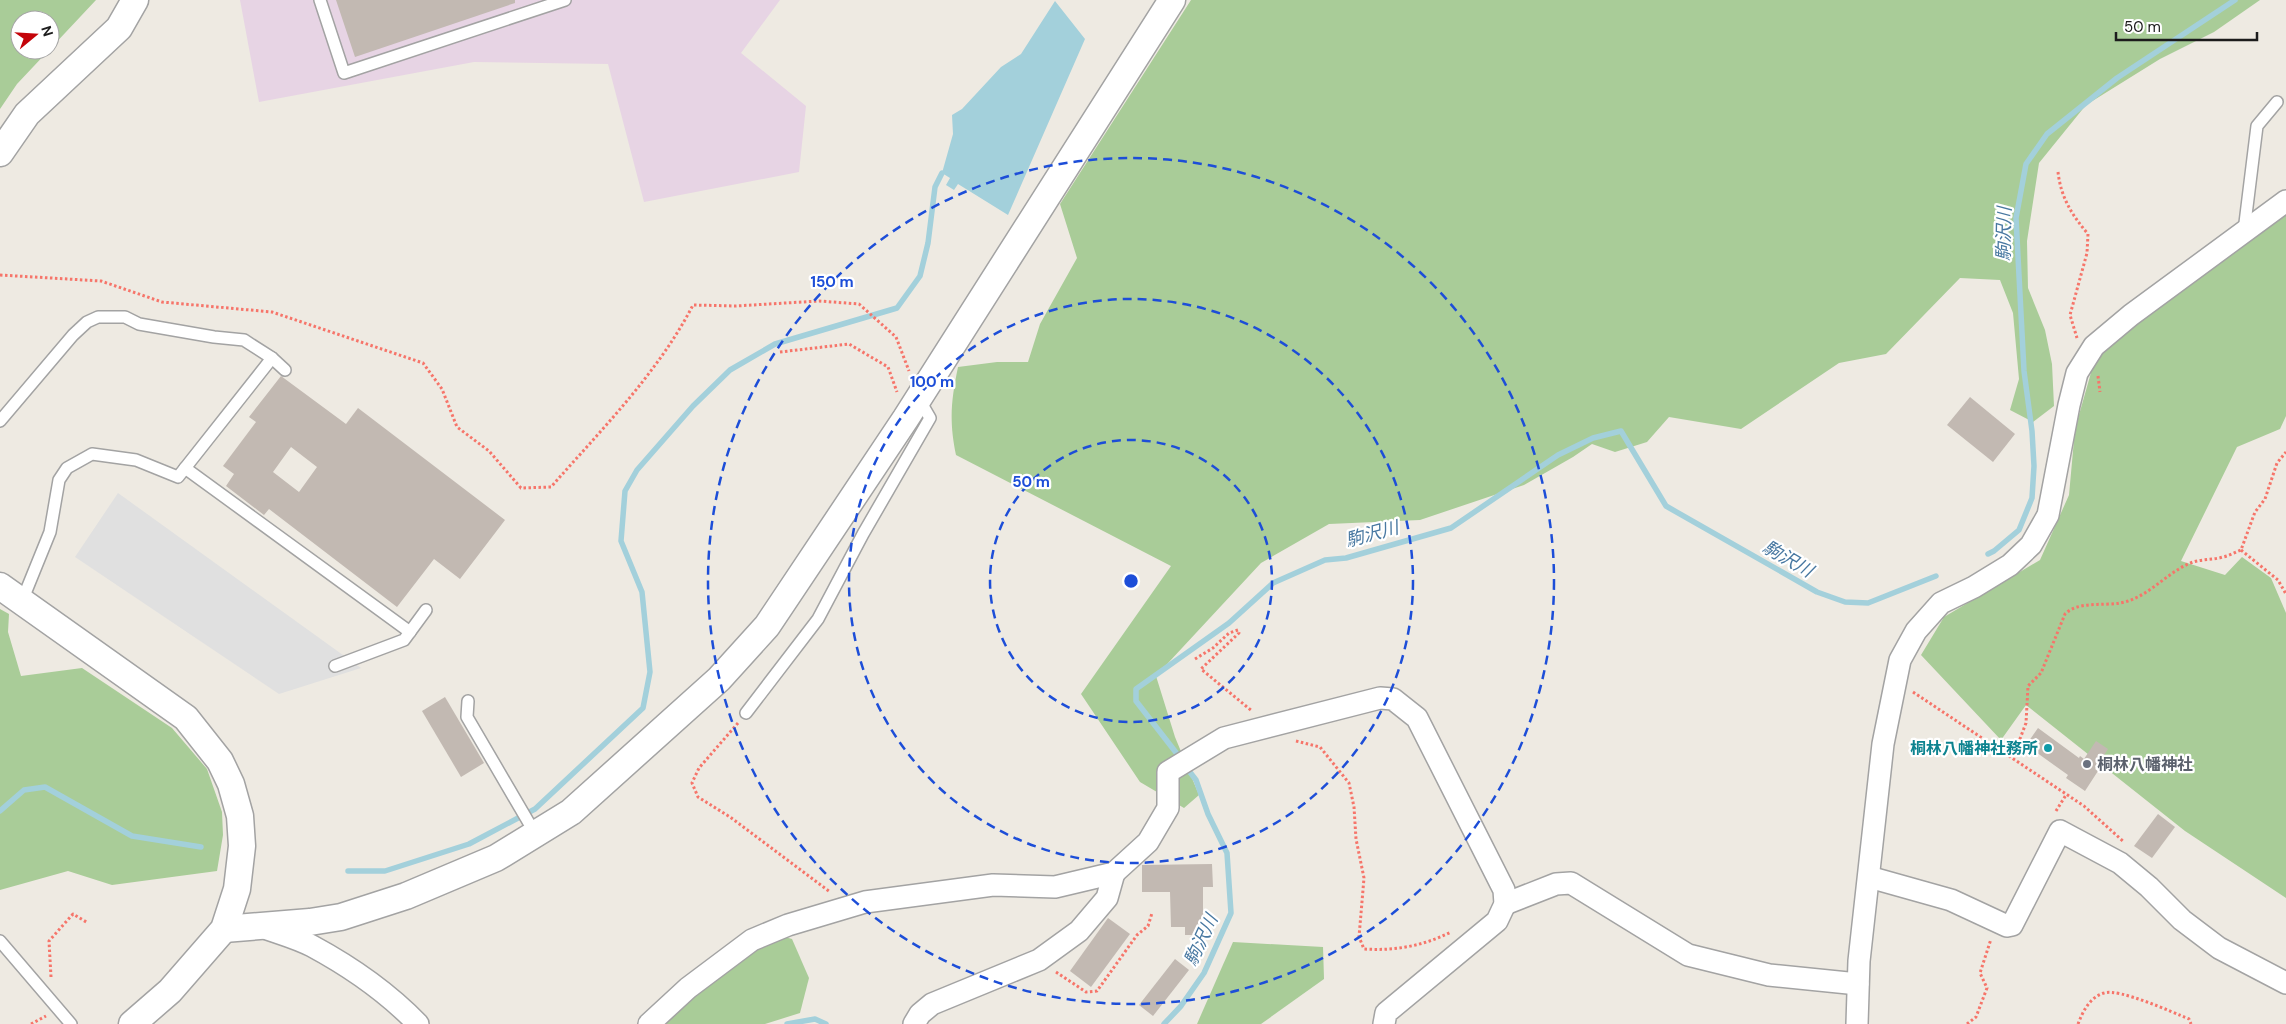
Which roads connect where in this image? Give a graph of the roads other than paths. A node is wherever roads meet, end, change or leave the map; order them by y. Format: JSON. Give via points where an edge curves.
{"nodes":[{"id":1,"x":134,"y":0,"type":"edge"},
{"id":2,"x":320,"y":0,"type":"edge"},
{"id":3,"x":565,"y":0,"type":"edge"},
{"id":4,"x":1167,"y":3,"type":"edge"},
{"id":5,"x":2277,"y":102,"type":"dead end"},
{"id":6,"x":0,"y":153,"type":"edge"},
{"id":7,"x":2286,"y":201,"type":"edge"},
{"id":8,"x":2244,"y":233,"type":"junction"},
{"id":9,"x":272,"y":358,"type":"junction"},
{"id":10,"x":285,"y":370,"type":"dead end"},
{"id":11,"x":912,"y":408,"type":"junction"},
{"id":12,"x":0,"y":421,"type":"edge"},
{"id":13,"x":184,"y":468,"type":"junction"},
{"id":14,"x":0,"y":586,"type":"edge"},
{"id":15,"x":22,"y":601,"type":"junction"},
{"id":16,"x":426,"y":610,"type":"dead end"},
{"id":17,"x":410,"y":632,"type":"junction"},
{"id":18,"x":335,"y":666,"type":"dead end"},
{"id":19,"x":468,"y":701,"type":"dead end"},
{"id":20,"x":746,"y":713,"type":"road end"},
{"id":21,"x":534,"y":830,"type":"junction"},
{"id":22,"x":1114,"y":873,"type":"junction"},
{"id":23,"x":1869,"y":878,"type":"junction"},
{"id":24,"x":1505,"y":904,"type":"junction"},
{"id":25,"x":259,"y":926,"type":"junction"},
{"id":26,"x":224,"y":928,"type":"junction"},
{"id":27,"x":0,"y":942,"type":"edge"},
{"id":28,"x":2286,"y":983,"type":"edge"},
{"id":29,"x":1858,"y":984,"type":"junction"},
{"id":30,"x":71,"y":1024,"type":"edge"},
{"id":31,"x":132,"y":1024,"type":"edge"},
{"id":32,"x":418,"y":1024,"type":"edge"},
{"id":33,"x":649,"y":1024,"type":"edge"},
{"id":34,"x":914,"y":1024,"type":"edge"},
{"id":35,"x":1384,"y":1024,"type":"edge"},
{"id":36,"x":1857,"y":1024,"type":"edge"}],
"edges":[{"from":1,"to":6,"type":"street","via":[[118,28],[28,114]]},
{"from":2,"to":3,"type":"lane","via":[[344,73]]},
{"from":4,"to":11,"type":"street"},
{"from":5,"to":8,"type":"lane","via":[[2257,126]]},
{"from":7,"to":8,"type":"street"},
{"from":8,"to":23,"type":"street","via":[[2131,314],[2094,346],[2077,373],[2048,515],[2031,545],[2010,565],[1941,603],[1916,631],[1900,660],[1883,744]]},
{"from":9,"to":10,"type":"lane"},
{"from":9,"to":12,"type":"lane","via":[[244,340],[139,324],[125,317],[98,317],[73,335]]},
{"from":9,"to":13,"type":"lane"},
{"from":11,"to":20,"type":"lane","via":[[930,418],[818,619]]},
{"from":11,"to":21,"type":"street","via":[[761,632],[719,679],[571,812]]},
{"from":13,"to":15,"type":"lane","via":[[178,477],[136,460],[92,454],[67,468],[59,480],[50,532]]},
{"from":13,"to":17,"type":"lane"},
{"from":14,"to":15,"type":"street"},
{"from":15,"to":26,"type":"street","via":[[186,718],[220,761],[240,816],[242,846],[237,888]]},
{"from":16,"to":17,"type":"lane"},
{"from":17,"to":18,"type":"lane","via":[[404,640]]},
{"from":19,"to":21,"type":"lane","via":[[467,717]]},
{"from":21,"to":25,"type":"street","via":[[496,858],[406,896],[341,916]]},
{"from":22,"to":24,"type":"street","via":[[1148,842],[1168,808],[1168,772],[1224,738],[1380,698],[1393,699],[1417,718],[1504,890]]},
{"from":22,"to":33,"type":"street","via":[[1055,887],[993,885],[845,906],[752,940],[688,988]]},
{"from":22,"to":34,"type":"street","via":[[1107,898],[1080,931],[1039,960],[932,1004]]},
{"from":23,"to":28,"type":"street","via":[[1951,900],[1997,922],[2012,925],[2060,831],[2120,863],[2149,886],[2182,920],[2219,948]]},
{"from":23,"to":29,"type":"street"},
{"from":24,"to":29,"type":"street","via":[[1556,884],[1571,883],[1688,955],[1769,974]]},
{"from":24,"to":35,"type":"street","via":[[1498,921],[1386,1013]]},
{"from":25,"to":26,"type":"street"},
{"from":25,"to":32,"type":"street","via":[[311,946],[372,984]]},
{"from":26,"to":31,"type":"street","via":[[170,991]]},
{"from":27,"to":30,"type":"lane"},
{"from":29,"to":36,"type":"street"}]}
